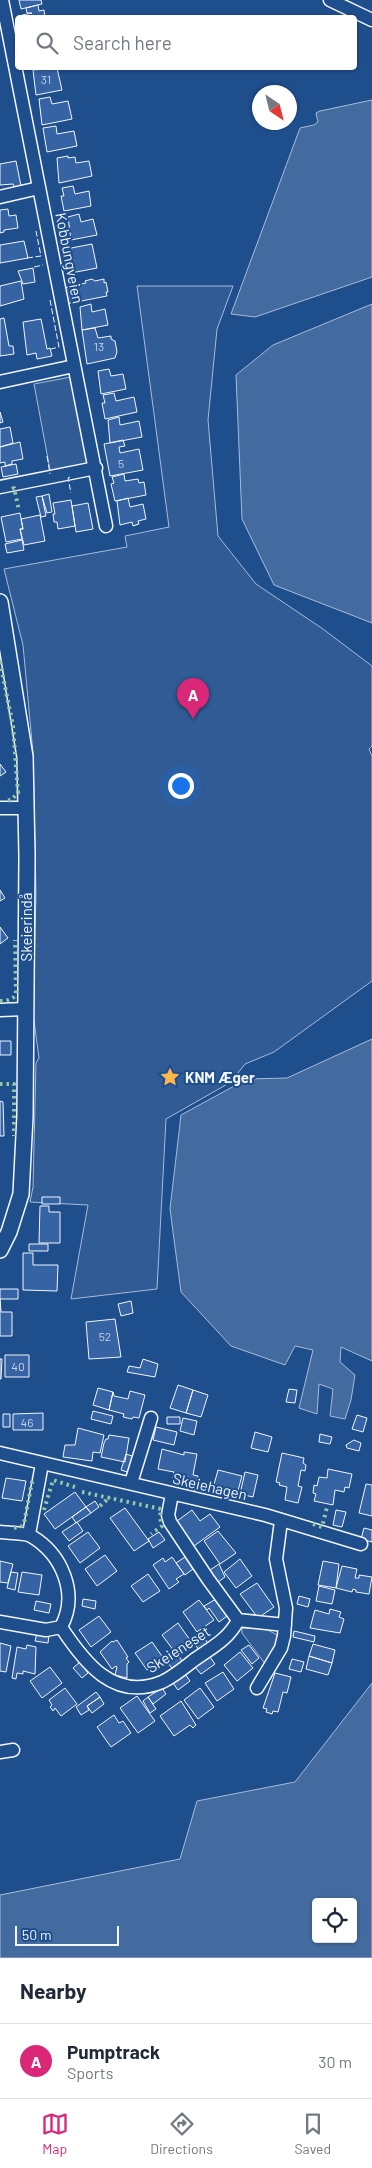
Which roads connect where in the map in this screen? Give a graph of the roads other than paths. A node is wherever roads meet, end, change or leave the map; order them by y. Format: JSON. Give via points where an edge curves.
{"nodes":[{"id":1,"x":2,"y":0,"type":"edge"},
{"id":2,"x":330,"y":0,"type":"edge"},
{"id":3,"x":372,"y":20,"type":"edge"},
{"id":4,"x":15,"y":65,"type":"edge"},
{"id":5,"x":16,"y":70,"type":"edge"},
{"id":6,"x":39,"y":188,"type":"junction"},
{"id":7,"x":0,"y":197,"type":"edge"},
{"id":8,"x":74,"y":366,"type":"junction"},
{"id":9,"x":0,"y":382,"type":"edge"},
{"id":10,"x":96,"y":468,"type":"junction"},
{"id":11,"x":0,"y":487,"type":"edge"},
{"id":12,"x":106,"y":526,"type":"dead end"},
{"id":13,"x":0,"y":602,"type":"edge"},
{"id":14,"x":0,"y":808,"type":"edge"},
{"id":15,"x":27,"y":808,"type":"junction"},
{"id":16,"x":25,"y":1009,"type":"junction"},
{"id":17,"x":0,"y":1010,"type":"edge"},
{"id":18,"x":0,"y":1250,"type":"edge"},
{"id":19,"x":151,"y":1418,"type":"dead end"},
{"id":20,"x":0,"y":1453,"type":"edge"},
{"id":21,"x":42,"y":1464,"type":"junction"},
{"id":22,"x":131,"y":1483,"type":"junction"},
{"id":23,"x":172,"y":1494,"type":"junction"},
{"id":24,"x":281,"y":1521,"type":"junction"},
{"id":25,"x":0,"y":1532,"type":"edge"},
{"id":26,"x":29,"y":1534,"type":"junction"},
{"id":27,"x":361,"y":1544,"type":"dead end"},
{"id":28,"x":238,"y":1620,"type":"junction"},
{"id":29,"x":0,"y":1622,"type":"edge"},
{"id":30,"x":285,"y":1625,"type":"junction"},
{"id":31,"x":62,"y":1627,"type":"junction"},
{"id":32,"x":257,"y":1688,"type":"dead end"}],
"edges":[{"from":1,"to":4,"type":"street","name":"Kobbungveien"},
{"from":2,"to":3,"type":"street"},
{"from":5,"to":6,"type":"street","name":"Kobbungveien"},
{"from":6,"to":7,"type":"street"},
{"from":6,"to":8,"type":"street","name":"Kobbungveien"},
{"from":8,"to":9,"type":"street"},
{"from":8,"to":10,"type":"street","name":"Kobbungveien"},
{"from":10,"to":11,"type":"street"},
{"from":10,"to":12,"type":"street","name":"Kobbungveien"},
{"from":13,"to":15,"type":"street","name":"Skeierindå","via":[[25,757]]},
{"from":14,"to":15,"type":"street"},
{"from":15,"to":16,"type":"street","name":"Skeierindå"},
{"from":16,"to":17,"type":"street"},
{"from":16,"to":18,"type":"street","name":"Skeierindå","via":[[21,1194]]},
{"from":19,"to":22,"type":"street"},
{"from":20,"to":21,"type":"street","name":"Skeiehagen"},
{"from":21,"to":22,"type":"street","name":"Skeiehagen"},
{"from":21,"to":26,"type":"street"},
{"from":22,"to":23,"type":"street","name":"Skeiehagen"},
{"from":23,"to":24,"type":"street","name":"Skeiehagen"},
{"from":23,"to":28,"type":"street","via":[[170,1522]]},
{"from":24,"to":27,"type":"street","name":"Skeiehagen"},
{"from":24,"to":30,"type":"street","via":[[276,1559],[284,1594]]},
{"from":25,"to":26,"type":"street"},
{"from":26,"to":31,"type":"street","via":[[53,1554],[64,1573],[69,1592]]},
{"from":28,"to":30,"type":"street"},
{"from":28,"to":31,"type":"street","name":"Skeieneset","via":[[226,1637],[164,1682],[138,1688],[112,1682],[94,1670]]},
{"from":29,"to":31,"type":"street","via":[[46,1630]]},
{"from":30,"to":32,"type":"street","via":[[281,1648]]}]}
